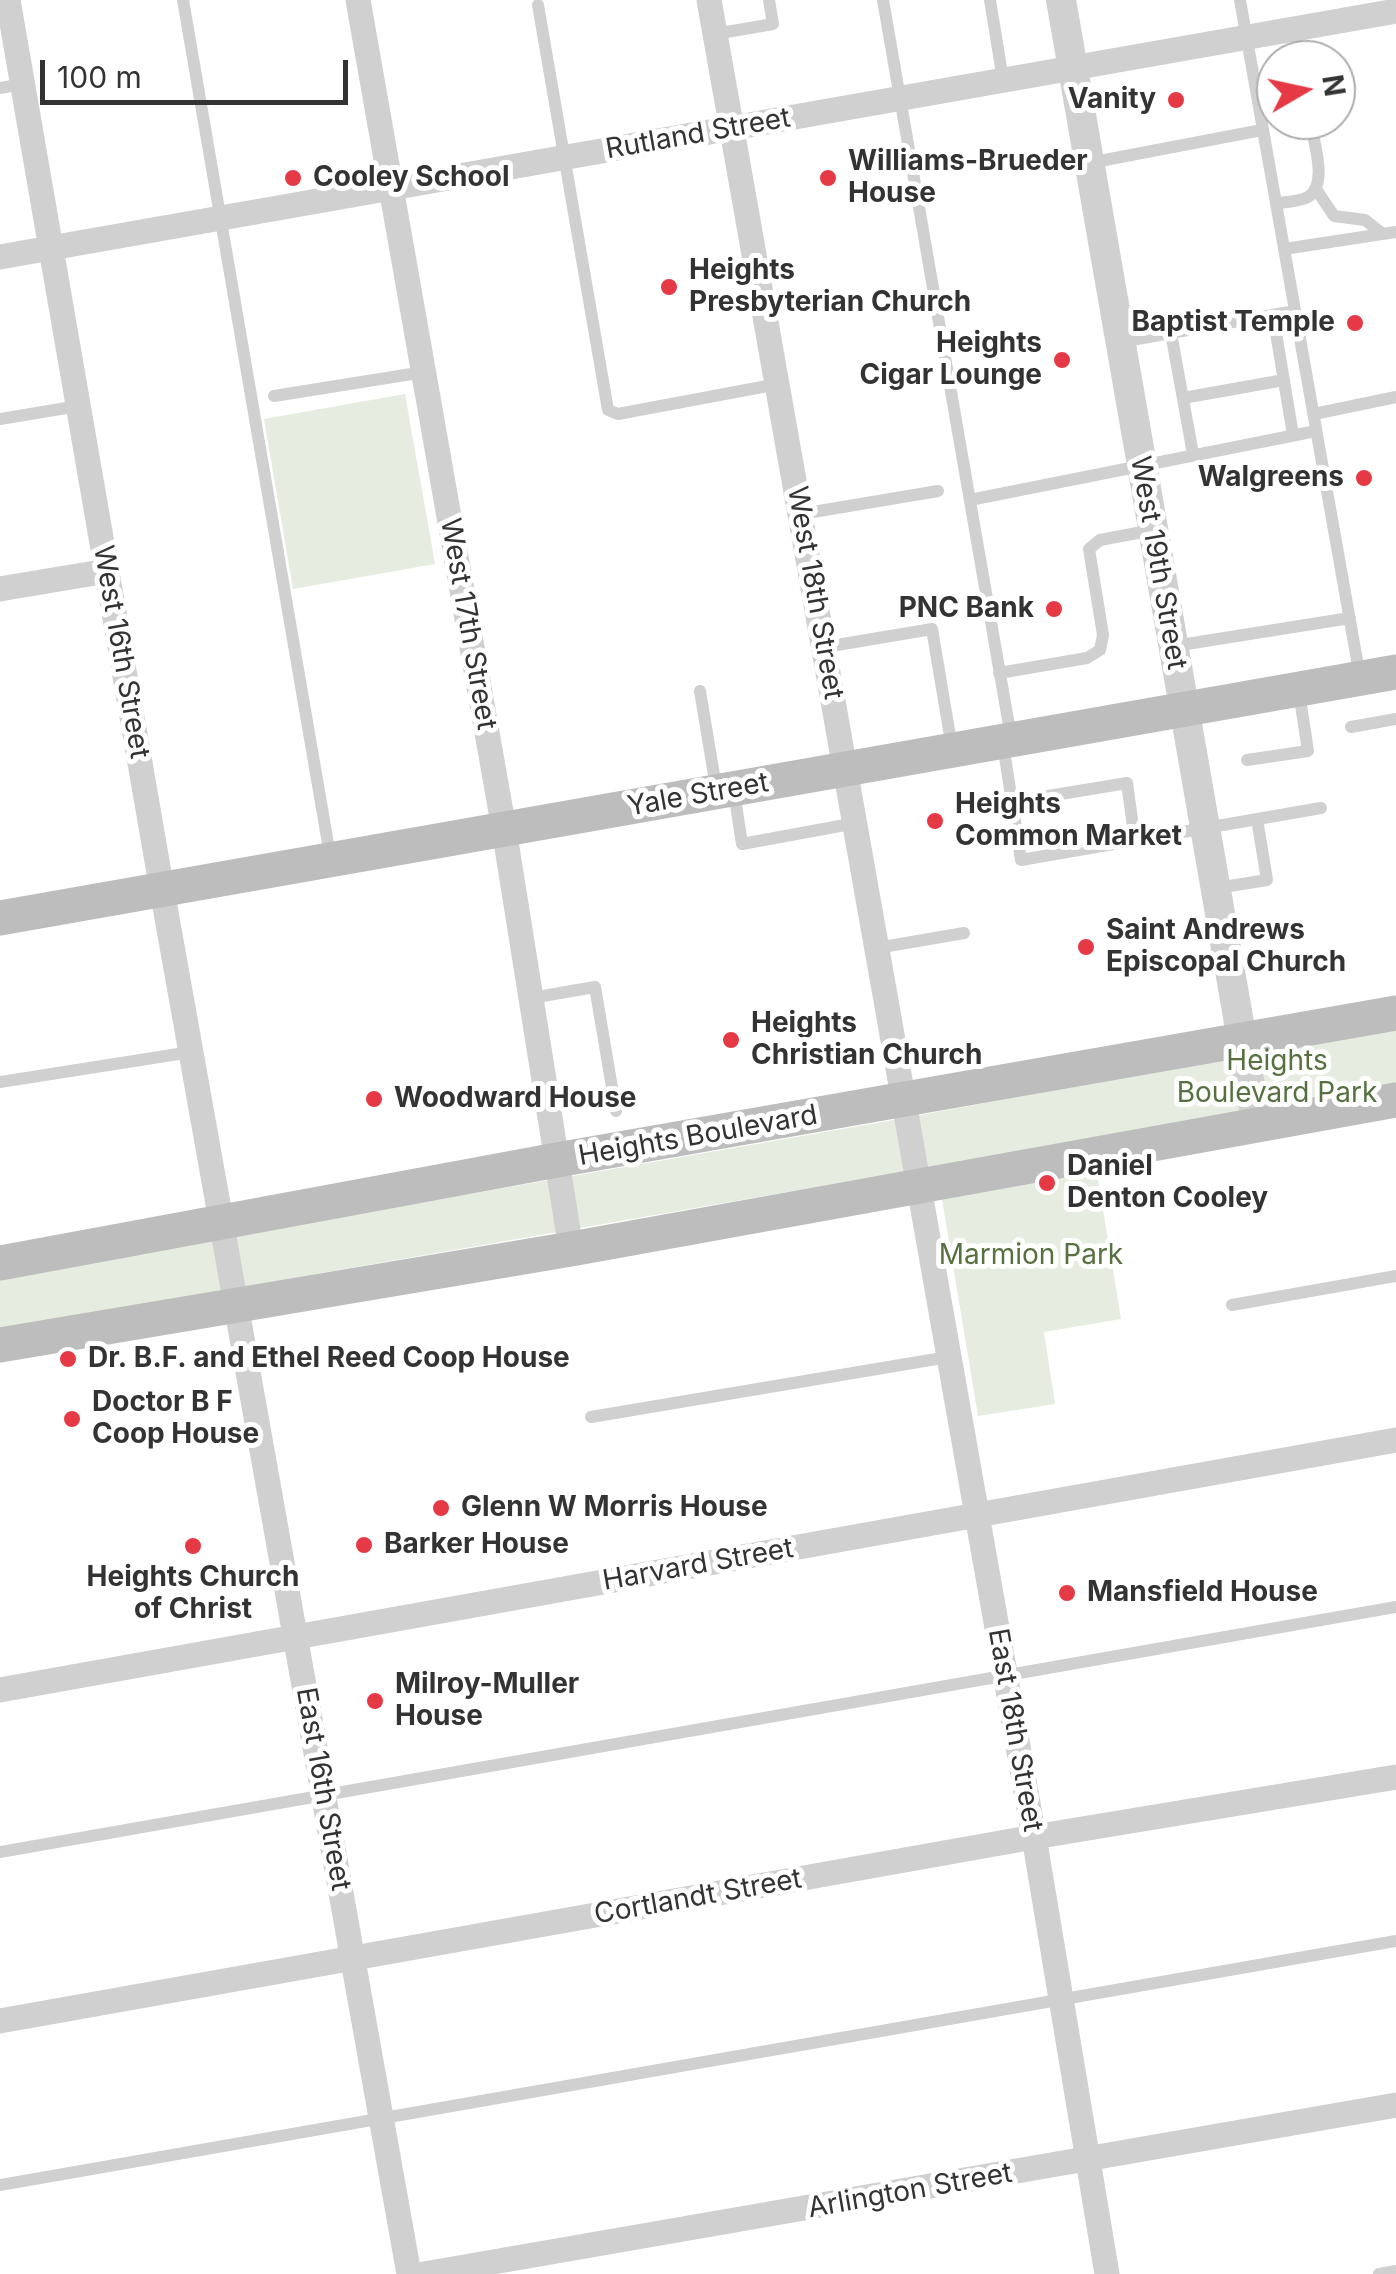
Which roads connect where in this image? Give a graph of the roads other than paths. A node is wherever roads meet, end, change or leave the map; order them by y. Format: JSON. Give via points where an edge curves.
{"nodes":[{"id":1,"x":8,"y":0,"type":"edge"},
{"id":2,"x":182,"y":0,"type":"edge"},
{"id":3,"x":358,"y":0,"type":"edge"},
{"id":4,"x":709,"y":0,"type":"edge"},
{"id":5,"x":769,"y":0,"type":"edge"},
{"id":6,"x":883,"y":0,"type":"edge"},
{"id":7,"x":990,"y":0,"type":"edge"},
{"id":8,"x":1060,"y":0,"type":"edge"},
{"id":9,"x":1240,"y":0,"type":"edge"},
{"id":10,"x":538,"y":4,"type":"dead end"},
{"id":11,"x":1396,"y":11,"type":"edge"},
{"id":12,"x":1295,"y":29,"type":"junction"},
{"id":13,"x":716,"y":34,"type":"junction"},
{"id":14,"x":1246,"y":38,"type":"junction"},
{"id":15,"x":1297,"y":40,"type":"edge"},
{"id":16,"x":1072,"y":68,"type":"junction"},
{"id":17,"x":1003,"y":80,"type":"junction"},
{"id":18,"x":11,"y":86,"type":"edge"},
{"id":19,"x":1256,"y":96,"type":"edge"},
{"id":20,"x":900,"y":98,"type":"junction"},
{"id":21,"x":733,"y":128,"type":"junction"},
{"id":22,"x":1256,"y":131,"type":"edge"},
{"id":23,"x":1264,"y":140,"type":"edge"},
{"id":24,"x":1313,"y":140,"type":"edge"},
{"id":25,"x":565,"y":157,"type":"junction"},
{"id":26,"x":1089,"y":164,"type":"junction"},
{"id":27,"x":390,"y":188,"type":"junction"},
{"id":28,"x":1316,"y":189,"type":"junction"},
{"id":29,"x":1276,"y":203,"type":"junction"},
{"id":30,"x":222,"y":218,"type":"junction"},
{"id":31,"x":1390,"y":233,"type":"edge"},
{"id":32,"x":51,"y":248,"type":"junction"},
{"id":33,"x":1284,"y":250,"type":"junction"},
{"id":34,"x":0,"y":257,"type":"edge"},
{"id":35,"x":1295,"y":311,"type":"junction"},
{"id":36,"x":1272,"y":316,"type":"junction"},
{"id":37,"x":1171,"y":333,"type":"junction"},
{"id":38,"x":1120,"y":342,"type":"junction"},
{"id":39,"x":424,"y":372,"type":"junction"},
{"id":40,"x":1284,"y":380,"type":"junction"},
{"id":41,"x":778,"y":384,"type":"junction"},
{"id":42,"x":274,"y":396,"type":"dead end"},
{"id":43,"x":1396,"y":397,"type":"edge"},
{"id":44,"x":1183,"y":398,"type":"junction"},
{"id":45,"x":78,"y":406,"type":"junction"},
{"id":46,"x":1314,"y":414,"type":"junction"},
{"id":47,"x":0,"y":419,"type":"edge"},
{"id":48,"x":1316,"y":431,"type":"junction"},
{"id":49,"x":1293,"y":435,"type":"junction"},
{"id":50,"x":1193,"y":454,"type":"junction"},
{"id":51,"x":1141,"y":464,"type":"junction"},
{"id":52,"x":938,"y":491,"type":"dead end"},
{"id":53,"x":970,"y":500,"type":"junction"},
{"id":54,"x":801,"y":514,"type":"junction"},
{"id":55,"x":1152,"y":530,"type":"junction"},
{"id":56,"x":107,"y":570,"type":"junction"},
{"id":57,"x":0,"y":589,"type":"edge"},
{"id":58,"x":1350,"y":618,"type":"junction"},
{"id":59,"x":825,"y":646,"type":"junction"},
{"id":60,"x":1173,"y":646,"type":"junction"},
{"id":61,"x":1000,"y":672,"type":"junction"},
{"id":62,"x":1396,"y":672,"type":"edge"},
{"id":63,"x":1360,"y":678,"type":"junction"},
{"id":64,"x":1298,"y":690,"type":"junction"},
{"id":65,"x":700,"y":691,"type":"dead end"},
{"id":66,"x":1184,"y":710,"type":"junction"},
{"id":67,"x":1396,"y":720,"type":"edge"},
{"id":68,"x":1351,"y":727,"type":"dead end"},
{"id":69,"x":1007,"y":741,"type":"junction"},
{"id":70,"x":952,"y":750,"type":"junction"},
{"id":71,"x":1247,"y":760,"type":"dead end"},
{"id":72,"x":846,"y":769,"type":"junction"},
{"id":73,"x":725,"y":791,"type":"junction"},
{"id":74,"x":1012,"y":802,"type":"junction"},
{"id":75,"x":1321,"y":808,"type":"dead end"},
{"id":76,"x":1258,"y":819,"type":"junction"},
{"id":77,"x":856,"y":823,"type":"junction"},
{"id":78,"x":504,"y":829,"type":"junction"},
{"id":79,"x":1204,"y":829,"type":"junction"},
{"id":80,"x":1136,"y":840,"type":"junction"},
{"id":81,"x":331,"y":860,"type":"junction"},
{"id":82,"x":1214,"y":888,"type":"junction"},
{"id":83,"x":162,"y":890,"type":"junction"},
{"id":84,"x":0,"y":918,"type":"edge"},
{"id":85,"x":964,"y":933,"type":"dead end"},
{"id":86,"x":877,"y":948,"type":"junction"},
{"id":87,"x":531,"y":998,"type":"junction"},
{"id":88,"x":1396,"y":1013,"type":"edge"},
{"id":89,"x":1240,"y":1041,"type":"junction"},
{"id":90,"x":191,"y":1052,"type":"junction"},
{"id":91,"x":0,"y":1082,"type":"edge"},
{"id":92,"x":902,"y":1100,"type":"junction"},
{"id":93,"x":1396,"y":1100,"type":"edge"},
{"id":94,"x":616,"y":1111,"type":"dead end"},
{"id":95,"x":1257,"y":1126,"type":"junction"},
{"id":96,"x":557,"y":1160,"type":"junction"},
{"id":97,"x":917,"y":1186,"type":"junction"},
{"id":98,"x":222,"y":1224,"type":"junction"},
{"id":99,"x":571,"y":1248,"type":"junction"},
{"id":100,"x":0,"y":1263,"type":"edge"},
{"id":101,"x":1396,"y":1276,"type":"edge"},
{"id":102,"x":236,"y":1304,"type":"junction"},
{"id":103,"x":1232,"y":1305,"type":"dead end"},
{"id":104,"x":0,"y":1345,"type":"edge"},
{"id":105,"x":948,"y":1357,"type":"junction"},
{"id":106,"x":591,"y":1417,"type":"dead end"},
{"id":107,"x":1396,"y":1440,"type":"edge"},
{"id":108,"x":976,"y":1515,"type":"junction"},
{"id":109,"x":1396,"y":1608,"type":"edge"},
{"id":110,"x":296,"y":1637,"type":"junction"},
{"id":111,"x":1006,"y":1676,"type":"junction"},
{"id":112,"x":0,"y":1690,"type":"edge"},
{"id":113,"x":1396,"y":1777,"type":"edge"},
{"id":114,"x":324,"y":1796,"type":"junction"},
{"id":115,"x":1034,"y":1837,"type":"junction"},
{"id":116,"x":0,"y":1852,"type":"edge"},
{"id":117,"x":1396,"y":1940,"type":"edge"},
{"id":118,"x":353,"y":1958,"type":"junction"},
{"id":119,"x":1060,"y":2000,"type":"junction"},
{"id":120,"x":0,"y":2021,"type":"edge"},
{"id":121,"x":1396,"y":2105,"type":"edge"},
{"id":122,"x":382,"y":2118,"type":"junction"},
{"id":123,"x":1087,"y":2160,"type":"junction"},
{"id":124,"x":0,"y":2185,"type":"edge"},
{"id":125,"x":1396,"y":2271,"type":"edge"},
{"id":126,"x":409,"y":2274,"type":"edge"},
{"id":127,"x":424,"y":2274,"type":"edge"},
{"id":128,"x":1107,"y":2274,"type":"edge"},
{"id":129,"x":1379,"y":2274,"type":"edge"}],
"edges":[{"from":1,"to":18,"type":"street","name":"West 16th Street"},
{"from":2,"to":30,"type":"lane"},
{"from":3,"to":27,"type":"street","name":"West 17th Street"},
{"from":4,"to":13,"type":"street","name":"West 18th Street"},
{"from":5,"to":13,"type":"lane","via":[[773,24]]},
{"from":6,"to":20,"type":"lane"},
{"from":7,"to":17,"type":"lane"},
{"from":8,"to":16,"type":"street","name":"West 19th Street"},
{"from":9,"to":14,"type":"lane"},
{"from":10,"to":25,"type":"lane"},
{"from":11,"to":12,"type":"street","name":"Rutland Street"},
{"from":12,"to":14,"type":"street","name":"Rutland Street"},
{"from":12,"to":15,"type":"lane"},
{"from":13,"to":21,"type":"street","name":"West 18th Street"},
{"from":14,"to":16,"type":"street","name":"Rutland Street"},
{"from":14,"to":19,"type":"lane"},
{"from":16,"to":17,"type":"street","name":"Rutland Street"},
{"from":16,"to":26,"type":"street","name":"West 19th Street"},
{"from":17,"to":20,"type":"street","name":"Rutland Street"},
{"from":18,"to":32,"type":"street","name":"West 16th Street"},
{"from":20,"to":21,"type":"street","name":"Rutland Street"},
{"from":20,"to":53,"type":"lane"},
{"from":21,"to":25,"type":"street","name":"Rutland Street"},
{"from":21,"to":41,"type":"street","name":"West 18th Street"},
{"from":22,"to":26,"type":"lane"},
{"from":23,"to":29,"type":"lane"},
{"from":24,"to":28,"type":"lane"},
{"from":25,"to":27,"type":"street","name":"Rutland Street"},
{"from":25,"to":41,"type":"lane","via":[[608,410],[618,414]]},
{"from":26,"to":38,"type":"street","name":"West 19th Street"},
{"from":27,"to":30,"type":"street","name":"Rutland Street"},
{"from":27,"to":39,"type":"street","name":"West 17th Street"},
{"from":28,"to":29,"type":"lane"},
{"from":28,"to":31,"type":"lane","via":[[1334,216],[1365,220]]},
{"from":29,"to":33,"type":"lane"},
{"from":30,"to":32,"type":"street","name":"Rutland Street"},
{"from":30,"to":81,"type":"lane"},
{"from":31,"to":33,"type":"lane"},
{"from":32,"to":34,"type":"street","name":"Rutland Street"},
{"from":32,"to":45,"type":"street","name":"West 16th Street"},
{"from":33,"to":35,"type":"lane"},
{"from":35,"to":36,"type":"lane"},
{"from":35,"to":46,"type":"lane"},
{"from":36,"to":37,"type":"lane"},
{"from":36,"to":40,"type":"lane"},
{"from":37,"to":38,"type":"lane"},
{"from":37,"to":44,"type":"lane"},
{"from":38,"to":51,"type":"street","name":"West 19th Street"},
{"from":39,"to":42,"type":"lane"},
{"from":39,"to":78,"type":"street","name":"West 17th Street"},
{"from":40,"to":44,"type":"lane"},
{"from":40,"to":49,"type":"lane"},
{"from":41,"to":54,"type":"street","name":"West 18th Street"},
{"from":43,"to":46,"type":"lane"},
{"from":44,"to":50,"type":"lane"},
{"from":45,"to":47,"type":"lane"},
{"from":45,"to":56,"type":"street","name":"West 16th Street"},
{"from":46,"to":48,"type":"lane"},
{"from":48,"to":49,"type":"lane"},
{"from":48,"to":58,"type":"lane"},
{"from":49,"to":50,"type":"lane"},
{"from":50,"to":51,"type":"lane"},
{"from":51,"to":53,"type":"lane"},
{"from":51,"to":55,"type":"street","name":"West 19th Street"},
{"from":52,"to":54,"type":"lane"},
{"from":53,"to":61,"type":"lane"},
{"from":54,"to":59,"type":"street","name":"West 18th Street"},
{"from":55,"to":60,"type":"street","name":"West 19th Street"},
{"from":55,"to":61,"type":"lane","via":[[1090,548],[1100,650],[1087,658]]},
{"from":56,"to":57,"type":"street"},
{"from":56,"to":83,"type":"street","name":"West 16th Street"},
{"from":58,"to":60,"type":"lane"},
{"from":58,"to":63,"type":"lane"},
{"from":59,"to":70,"type":"lane","via":[[932,629]]},
{"from":59,"to":72,"type":"street","name":"West 18th Street"},
{"from":60,"to":66,"type":"street","name":"West 19th Street"},
{"from":61,"to":69,"type":"lane"},
{"from":62,"to":63,"type":"main road","name":"Yale Street"},
{"from":63,"to":64,"type":"main road","name":"Yale Street"},
{"from":64,"to":66,"type":"main road","name":"Yale Street"},
{"from":64,"to":71,"type":"lane","via":[[1308,751]]},
{"from":65,"to":73,"type":"lane"},
{"from":66,"to":69,"type":"main road","name":"Yale Street"},
{"from":66,"to":79,"type":"street","name":"West 19th Street"},
{"from":67,"to":68,"type":"lane"},
{"from":69,"to":70,"type":"main road","name":"Yale Street"},
{"from":69,"to":74,"type":"lane"},
{"from":70,"to":72,"type":"main road","name":"Yale Street"},
{"from":72,"to":73,"type":"main road","name":"Yale Street"},
{"from":72,"to":77,"type":"street","name":"West 18th Street"},
{"from":73,"to":77,"type":"lane","via":[[742,844]]},
{"from":73,"to":78,"type":"main road","name":"Yale Street"},
{"from":74,"to":80,"type":"lane","via":[[1127,783]]},
{"from":74,"to":80,"type":"lane","via":[[1020,860]]},
{"from":75,"to":76,"type":"lane"},
{"from":76,"to":79,"type":"lane"},
{"from":76,"to":82,"type":"lane","via":[[1267,880]]},
{"from":77,"to":86,"type":"street","name":"West 18th Street"},
{"from":78,"to":81,"type":"main road","name":"Yale Street"},
{"from":78,"to":87,"type":"street","name":"West 17th Street"},
{"from":79,"to":80,"type":"lane"},
{"from":79,"to":82,"type":"street","name":"West 19th Street"},
{"from":81,"to":83,"type":"main road","name":"Yale Street"},
{"from":82,"to":89,"type":"street","name":"West 19th Street"},
{"from":83,"to":84,"type":"main road","name":"Yale Street"},
{"from":83,"to":90,"type":"street","name":"West 16th Street"},
{"from":85,"to":86,"type":"lane"},
{"from":86,"to":92,"type":"street","name":"West 18th Street"},
{"from":87,"to":94,"type":"lane","via":[[595,987]]},
{"from":87,"to":96,"type":"street","name":"West 17th Street"},
{"from":88,"to":89,"type":"main road","name":"Heights Boulevard"},
{"from":89,"to":92,"type":"main road","name":"Heights Boulevard"},
{"from":89,"to":95,"type":"street","name":"West 19th Street"},
{"from":90,"to":91,"type":"lane"},
{"from":90,"to":98,"type":"street","name":"West 16th Street"},
{"from":92,"to":96,"type":"main road","name":"Heights Boulevard"},
{"from":92,"to":97,"type":"street","name":"West 18th Street"},
{"from":93,"to":95,"type":"main road"},
{"from":95,"to":97,"type":"main road"},
{"from":96,"to":98,"type":"main road","name":"Heights Boulevard"},
{"from":96,"to":99,"type":"street","name":"West 17th Street"},
{"from":97,"to":99,"type":"main road"},
{"from":97,"to":105,"type":"street","name":"East 18th Street"},
{"from":98,"to":100,"type":"main road","name":"Heights Boulevard"},
{"from":98,"to":102,"type":"street","name":"West 16th Street"},
{"from":99,"to":102,"type":"main road"},
{"from":101,"to":103,"type":"lane"},
{"from":102,"to":104,"type":"main road"},
{"from":102,"to":110,"type":"street","name":"East 16th Street"},
{"from":105,"to":106,"type":"lane"},
{"from":105,"to":108,"type":"street","name":"East 18th Street"},
{"from":107,"to":108,"type":"street","name":"Harvard Street"},
{"from":108,"to":110,"type":"street","name":"Harvard Street"},
{"from":108,"to":111,"type":"street","name":"East 18th Street"},
{"from":109,"to":111,"type":"lane"},
{"from":110,"to":112,"type":"street","name":"Harvard Street"},
{"from":110,"to":114,"type":"street","name":"East 16th Street"},
{"from":111,"to":114,"type":"lane"},
{"from":111,"to":115,"type":"street","name":"East 18th Street"},
{"from":113,"to":115,"type":"street","name":"Cortlandt Street"},
{"from":114,"to":116,"type":"lane"},
{"from":114,"to":118,"type":"street","name":"East 16th Street"},
{"from":115,"to":118,"type":"street","name":"Cortlandt Street"},
{"from":115,"to":119,"type":"street","name":"East 18th Street"},
{"from":117,"to":119,"type":"lane"},
{"from":118,"to":120,"type":"street","name":"Cortlandt Street"},
{"from":118,"to":122,"type":"street","name":"East 16th Street"},
{"from":119,"to":122,"type":"lane"},
{"from":119,"to":123,"type":"street","name":"East 18th Street"},
{"from":121,"to":123,"type":"street","name":"Arlington Street"},
{"from":122,"to":124,"type":"lane"},
{"from":122,"to":126,"type":"street","name":"East 16th Street"},
{"from":123,"to":127,"type":"street","name":"Arlington Street"},
{"from":123,"to":128,"type":"street","name":"East 18th Street"},
{"from":125,"to":129,"type":"lane"}]}
